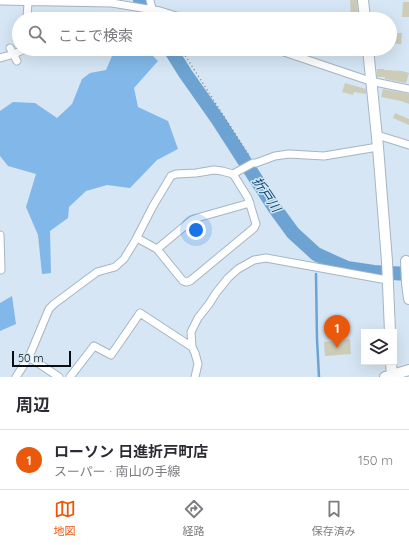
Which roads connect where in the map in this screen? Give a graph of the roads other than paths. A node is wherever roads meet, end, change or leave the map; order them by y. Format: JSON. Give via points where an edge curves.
{"nodes":[{"id":1,"x":150,"y":0,"type":"edge"},
{"id":2,"x":363,"y":0,"type":"edge"},
{"id":3,"x":0,"y":1,"type":"edge"},
{"id":4,"x":28,"y":2,"type":"junction"},
{"id":5,"x":150,"y":9,"type":"junction"},
{"id":6,"x":27,"y":12,"type":"edge"},
{"id":7,"x":161,"y":12,"type":"edge"},
{"id":8,"x":364,"y":12,"type":"edge"},
{"id":9,"x":12,"y":55,"type":"edge"},
{"id":10,"x":296,"y":56,"type":"edge"},
{"id":11,"x":368,"y":56,"type":"edge"},
{"id":12,"x":0,"y":58,"type":"edge"},
{"id":13,"x":370,"y":81,"type":"junction"},
{"id":14,"x":409,"y":89,"type":"edge"},
{"id":15,"x":377,"y":135,"type":"junction"},
{"id":16,"x":409,"y":145,"type":"edge"},
{"id":17,"x":378,"y":147,"type":"junction"},
{"id":18,"x":232,"y":174,"type":"junction"},
{"id":19,"x":250,"y":203,"type":"junction"},
{"id":20,"x":0,"y":235,"type":"edge"},
{"id":21,"x":137,"y":238,"type":"junction"},
{"id":22,"x":157,"y":249,"type":"junction"},
{"id":23,"x":407,"y":261,"type":"edge"},
{"id":24,"x":387,"y":262,"type":"junction"},
{"id":25,"x":0,"y":270,"type":"edge"},
{"id":26,"x":387,"y":280,"type":"junction"},
{"id":27,"x":409,"y":299,"type":"edge"},
{"id":28,"x":390,"y":329,"type":"edge"},
{"id":29,"x":192,"y":347,"type":"junction"},
{"id":30,"x":29,"y":357,"type":"junction"},
{"id":31,"x":392,"y":365,"type":"edge"},
{"id":32,"x":409,"y":370,"type":"edge"},
{"id":33,"x":390,"y":376,"type":"edge"},
{"id":34,"x":16,"y":377,"type":"edge"},
{"id":35,"x":59,"y":377,"type":"edge"},
{"id":36,"x":70,"y":377,"type":"edge"},
{"id":37,"x":195,"y":377,"type":"edge"}],
"edges":[{"from":1,"to":5,"type":"street"},
{"from":2,"to":8,"type":"street"},
{"from":3,"to":4,"type":"street"},
{"from":4,"to":5,"type":"street","via":[[112,3]]},
{"from":4,"to":6,"type":"street"},
{"from":5,"to":7,"type":"street"},
{"from":9,"to":12,"type":"street"},
{"from":10,"to":13,"type":"street"},
{"from":11,"to":13,"type":"street"},
{"from":13,"to":14,"type":"street"},
{"from":13,"to":15,"type":"street"},
{"from":15,"to":16,"type":"street"},
{"from":15,"to":17,"type":"street"},
{"from":17,"to":18,"type":"street","via":[[324,156],[275,156],[253,163]]},
{"from":17,"to":24,"type":"street"},
{"from":18,"to":19,"type":"street"},
{"from":18,"to":21,"type":"street","via":[[214,170],[171,176]]},
{"from":19,"to":22,"type":"street","via":[[192,220]]},
{"from":19,"to":22,"type":"street","via":[[256,224],[254,228],[186,282],[183,282]]},
{"from":20,"to":25,"type":"street"},
{"from":21,"to":22,"type":"street"},
{"from":21,"to":30,"type":"street","via":[[124,260],[115,267],[97,272],[49,309]]},
{"from":23,"to":24,"type":"street"},
{"from":23,"to":27,"type":"street","via":[[406,283]]},
{"from":24,"to":26,"type":"street"},
{"from":26,"to":28,"type":"street"},
{"from":26,"to":29,"type":"street","via":[[266,258],[254,260],[228,278],[198,318],[191,332]]},
{"from":29,"to":36,"type":"street","via":[[140,313],[111,355],[94,346]]},
{"from":29,"to":37,"type":"street","via":[[198,364]]},
{"from":30,"to":34,"type":"street"},
{"from":30,"to":35,"type":"street"},
{"from":31,"to":33,"type":"street"},
{"from":32,"to":33,"type":"street"}]}
